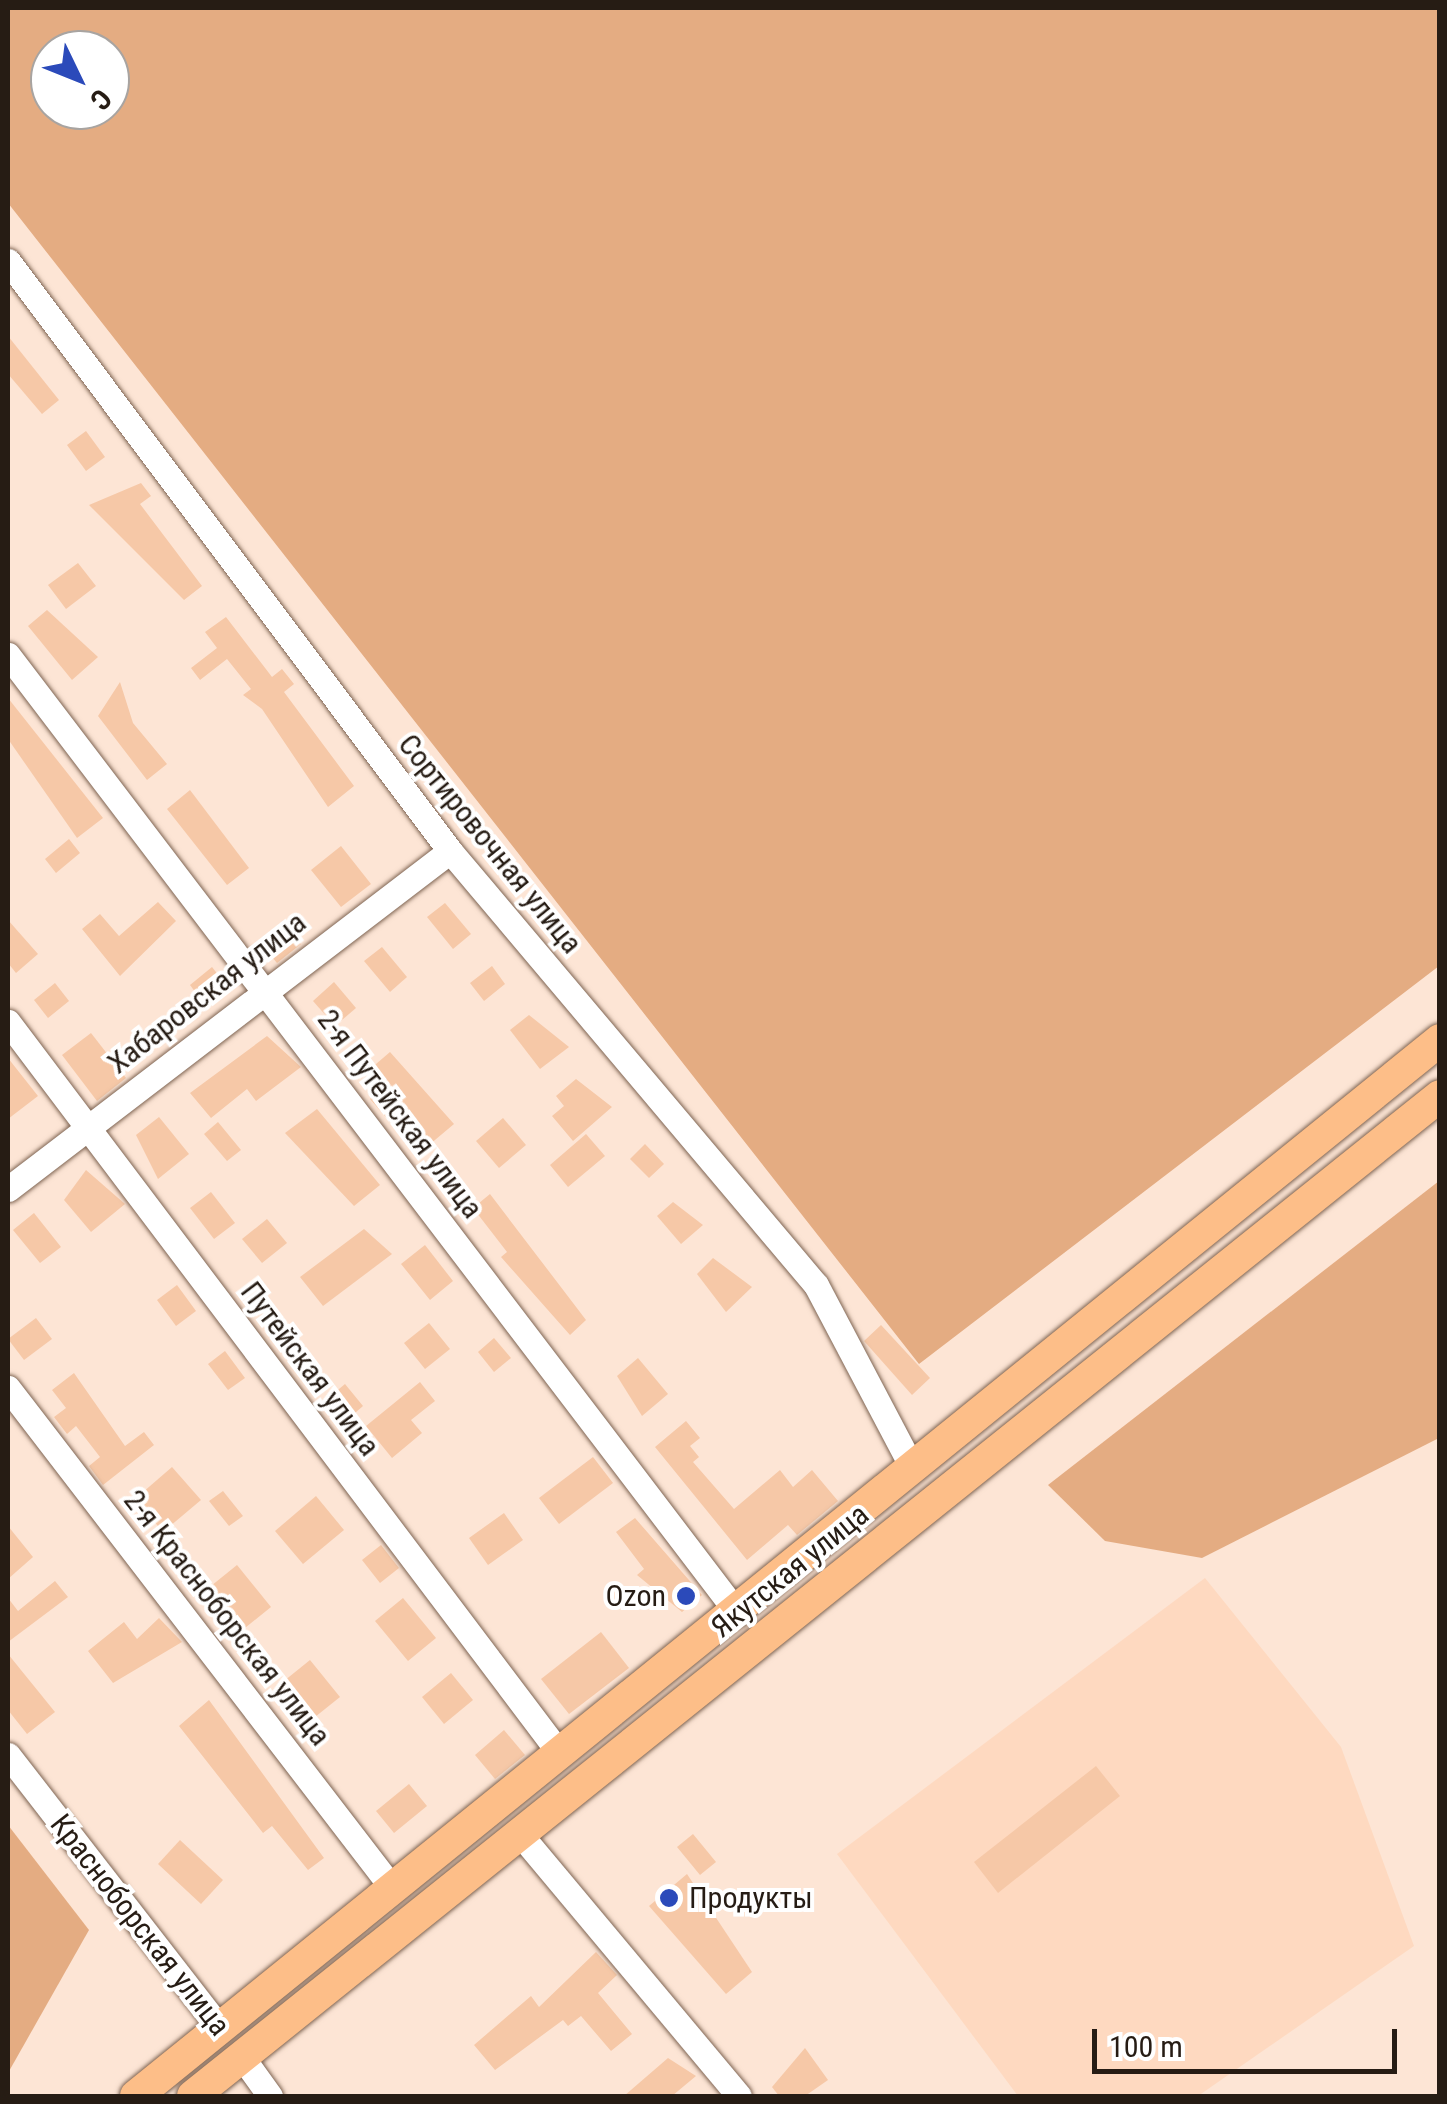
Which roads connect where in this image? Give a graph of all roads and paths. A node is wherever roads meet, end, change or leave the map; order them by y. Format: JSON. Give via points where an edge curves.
{"nodes":[{"id":1,"x":8,"y":261,"type":"edge"},
{"id":2,"x":8,"y":655,"type":"edge"},
{"id":3,"x":450,"y":852,"type":"junction"},
{"id":4,"x":263,"y":987,"type":"junction"},
{"id":5,"x":8,"y":1022,"type":"edge"},
{"id":6,"x":1440,"y":1040,"type":"edge"},
{"id":7,"x":1440,"y":1096,"type":"edge"},
{"id":8,"x":87,"y":1128,"type":"junction"},
{"id":9,"x":8,"y":1190,"type":"edge"},
{"id":10,"x":8,"y":1388,"type":"edge"},
{"id":11,"x":913,"y":1470,"type":"junction"},
{"id":12,"x":738,"y":1614,"type":"junction"},
{"id":13,"x":8,"y":1755,"type":"edge"},
{"id":14,"x":561,"y":1755,"type":"junction"},
{"id":15,"x":520,"y":1834,"type":"junction"},
{"id":16,"x":393,"y":1889,"type":"junction"},
{"id":17,"x":220,"y":2028,"type":"junction"},
{"id":18,"x":242,"y":2057,"type":"junction"},
{"id":19,"x":136,"y":2096,"type":"edge"},
{"id":20,"x":193,"y":2096,"type":"edge"},
{"id":21,"x":270,"y":2096,"type":"edge"},
{"id":22,"x":738,"y":2096,"type":"edge"}],
"edges":[{"from":1,"to":3,"type":"street","name":"Сортировочная улица"},
{"from":2,"to":4,"type":"street","name":"2-я Путейская улица"},
{"from":3,"to":4,"type":"street","name":"Хабаровская улица"},
{"from":3,"to":11,"type":"street","name":"Сортировочная улица","via":[[816,1285]]},
{"from":4,"to":8,"type":"street","name":"Хабаровская улица"},
{"from":4,"to":12,"type":"street","name":"2-я Путейская улица"},
{"from":5,"to":8,"type":"street","name":"Путейская улица"},
{"from":6,"to":11,"type":"main road","name":"Якутская улица"},
{"from":7,"to":15,"type":"main road","name":"Якутская улица"},
{"from":8,"to":9,"type":"street","name":"Хабаровская улица"},
{"from":8,"to":14,"type":"street","name":"Путейская улица"},
{"from":10,"to":16,"type":"street","name":"2-я Красноборская улица"},
{"from":11,"to":12,"type":"main road","name":"Якутская улица"},
{"from":12,"to":14,"type":"main road","name":"Якутская улица"},
{"from":13,"to":17,"type":"street","name":"Красноборская улица"},
{"from":14,"to":16,"type":"main road","name":"Якутская улица"},
{"from":15,"to":18,"type":"main road","name":"Якутская улица"},
{"from":15,"to":22,"type":"street"},
{"from":16,"to":17,"type":"main road","name":"Якутская улица"},
{"from":17,"to":18,"type":"main road","name":"Красноборская улица"},
{"from":17,"to":19,"type":"main road","name":"Якутская улица"},
{"from":18,"to":20,"type":"main road","name":"Якутская улица"},
{"from":18,"to":21,"type":"street","name":"Красноборская улица"}]}
